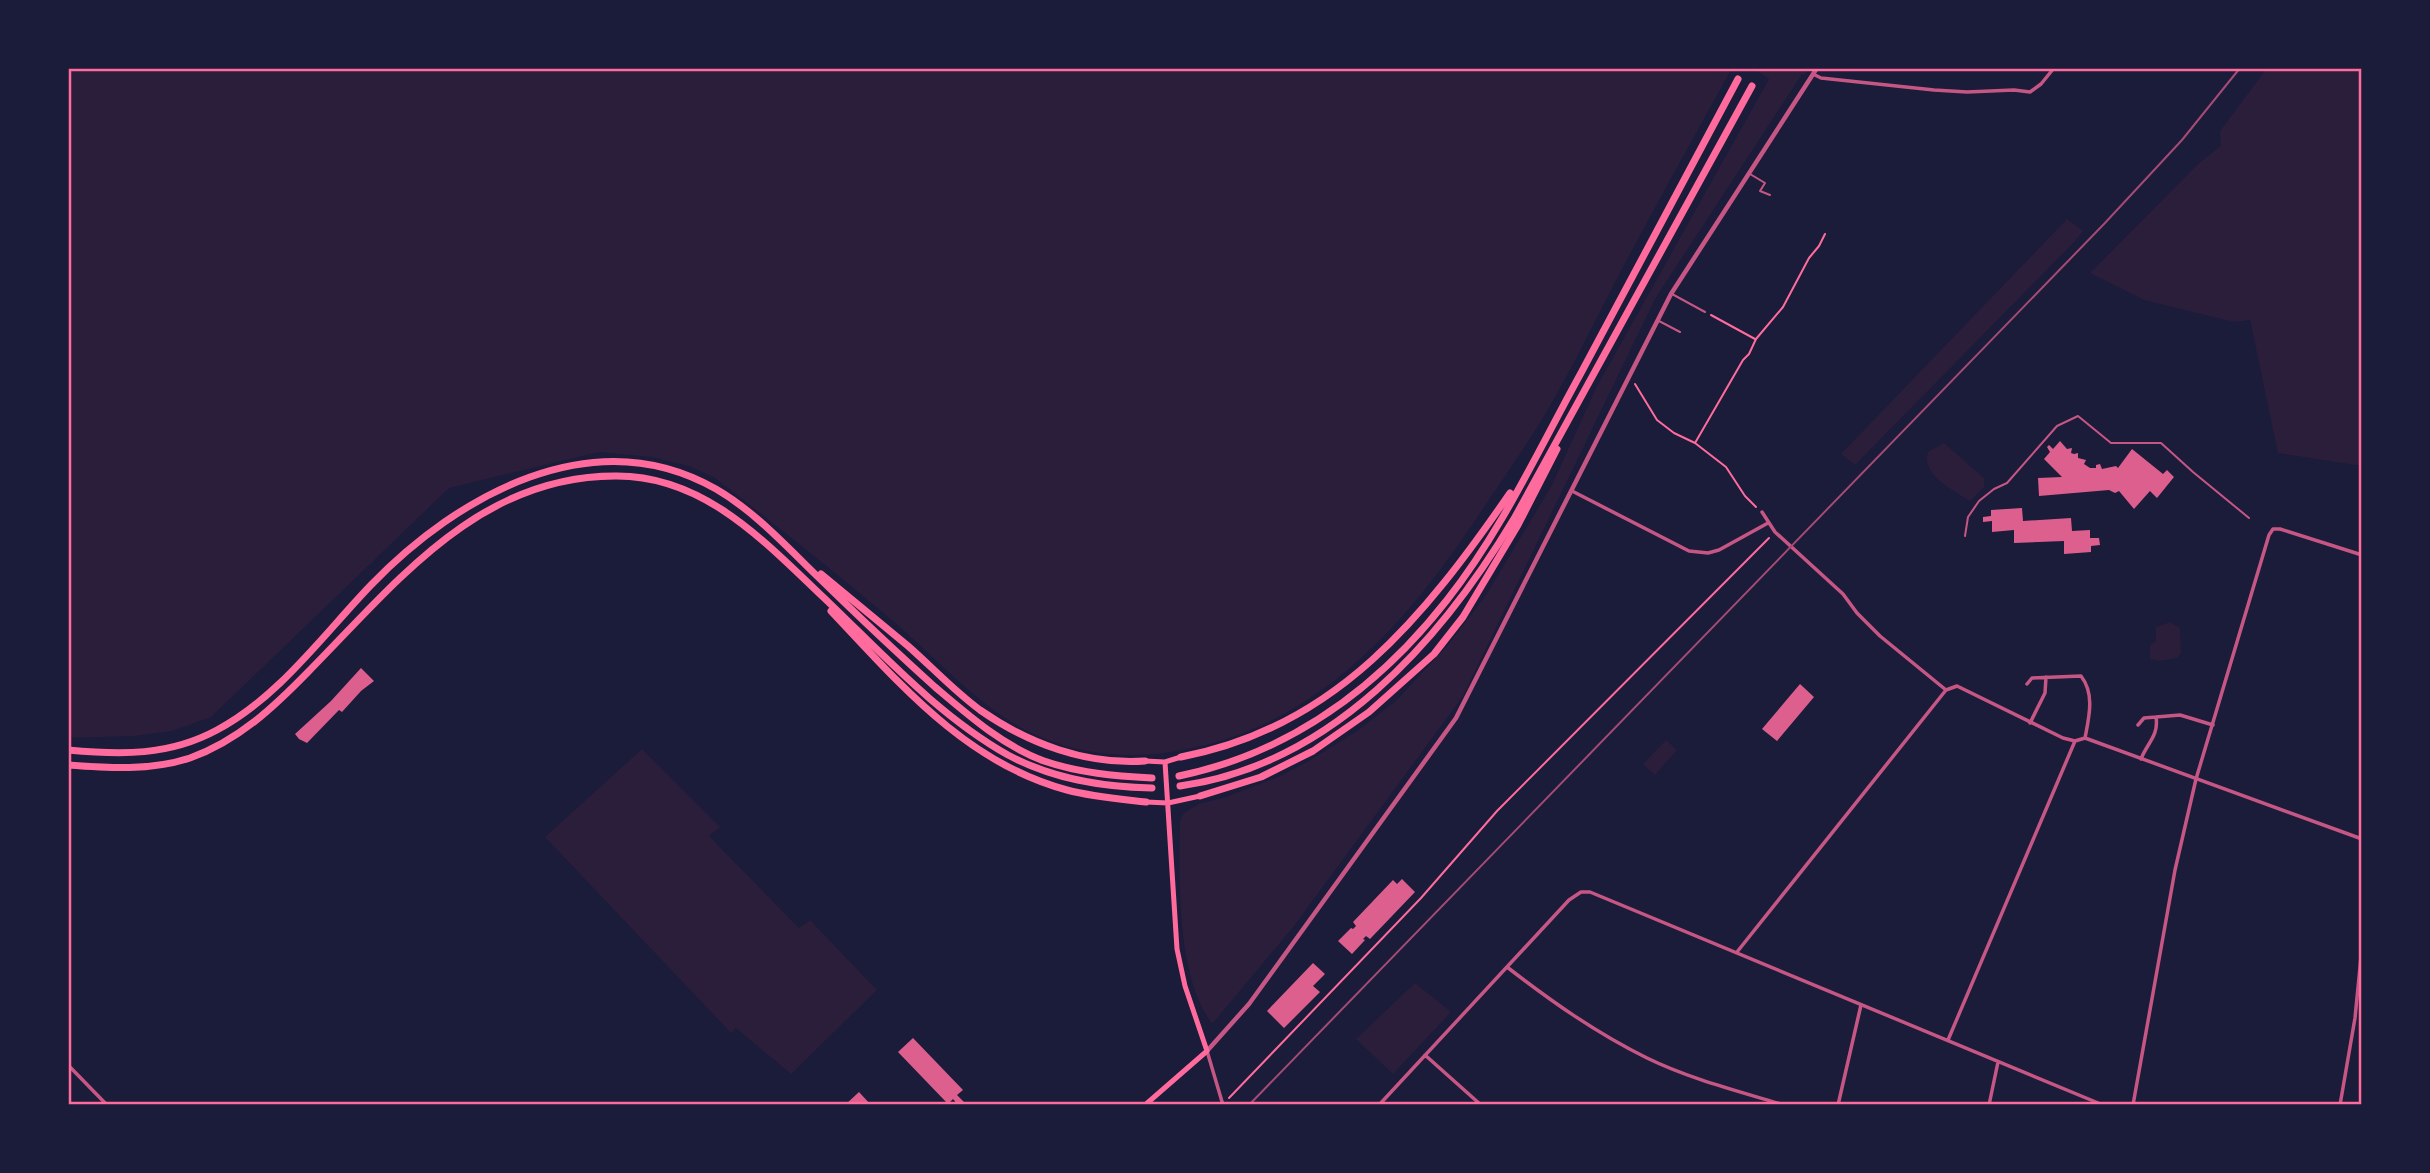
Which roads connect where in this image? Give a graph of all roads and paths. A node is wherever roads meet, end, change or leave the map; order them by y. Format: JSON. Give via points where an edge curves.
{"nodes":[{"id":1,"x":1817,"y":68,"type":"edge"},
{"id":2,"x":2054,"y":68,"type":"edge"},
{"id":3,"x":1813,"y":74,"type":"junction"},
{"id":4,"x":1738,"y":79,"type":"dead end"},
{"id":5,"x":1752,"y":86,"type":"dead end"},
{"id":6,"x":1749,"y":173,"type":"junction"},
{"id":7,"x":1770,"y":195,"type":"dead end"},
{"id":8,"x":1825,"y":234,"type":"dead end"},
{"id":9,"x":1671,"y":294,"type":"junction"},
{"id":10,"x":1705,"y":312,"type":"joint"},
{"id":11,"x":1658,"y":320,"type":"junction"},
{"id":12,"x":1680,"y":331,"type":"dead end"},
{"id":13,"x":1756,"y":340,"type":"junction"},
{"id":14,"x":1628,"y":379,"type":"junction"},
{"id":15,"x":1576,"y":406,"type":"junction"},
{"id":16,"x":1695,"y":443,"type":"junction"},
{"id":17,"x":1535,"y":458,"type":"junction"},
{"id":18,"x":1572,"y":491,"type":"junction"},
{"id":19,"x":1762,"y":512,"type":"joint"},
{"id":20,"x":2249,"y":518,"type":"dead end"},
{"id":21,"x":1768,"y":523,"type":"junction"},
{"id":22,"x":1775,"y":532,"type":"junction"},
{"id":23,"x":1965,"y":536,"type":"dead end"},
{"id":24,"x":778,"y":538,"type":"junction"},
{"id":25,"x":771,"y":547,"type":"junction"},
{"id":26,"x":2362,"y":555,"type":"edge"},
{"id":27,"x":2046,"y":677,"type":"junction"},
{"id":28,"x":2027,"y":684,"type":"dead end"},
{"id":29,"x":1946,"y":690,"type":"junction"},
{"id":30,"x":2156,"y":717,"type":"junction"},
{"id":31,"x":2031,"y":723,"type":"junction"},
{"id":32,"x":2138,"y":725,"type":"dead end"},
{"id":33,"x":2213,"y":725,"type":"junction"},
{"id":34,"x":2085,"y":738,"type":"junction"},
{"id":35,"x":2075,"y":741,"type":"junction"},
{"id":36,"x":68,"y":750,"type":"edge"},
{"id":37,"x":1181,"y":757,"type":"joint"},
{"id":38,"x":2141,"y":760,"type":"junction"},
{"id":39,"x":1146,"y":761,"type":"joint"},
{"id":40,"x":68,"y":765,"type":"edge"},
{"id":41,"x":1166,"y":765,"type":"junction"},
{"id":42,"x":1179,"y":775,"type":"dead end"},
{"id":43,"x":1152,"y":778,"type":"dead end"},
{"id":44,"x":2196,"y":779,"type":"junction"},
{"id":45,"x":1180,"y":786,"type":"dead end"},
{"id":46,"x":1152,"y":788,"type":"dead end"},
{"id":47,"x":1200,"y":796,"type":"joint"},
{"id":48,"x":1146,"y":802,"type":"joint"},
{"id":49,"x":1168,"y":803,"type":"junction"},
{"id":50,"x":2362,"y":839,"type":"edge"},
{"id":51,"x":2362,"y":947,"type":"edge"},
{"id":52,"x":1737,"y":952,"type":"junction"},
{"id":53,"x":1507,"y":967,"type":"junction"},
{"id":54,"x":1860,"y":1005,"type":"junction"},
{"id":55,"x":1948,"y":1040,"type":"junction"},
{"id":56,"x":1207,"y":1051,"type":"junction"},
{"id":57,"x":1425,"y":1055,"type":"junction"},
{"id":58,"x":1998,"y":1062,"type":"junction"},
{"id":59,"x":68,"y":1065,"type":"edge"},
{"id":60,"x":1222,"y":1103,"type":"edge"},
{"id":61,"x":107,"y":1105,"type":"edge"},
{"id":62,"x":1145,"y":1105,"type":"edge"},
{"id":63,"x":1379,"y":1105,"type":"edge"},
{"id":64,"x":1481,"y":1105,"type":"edge"},
{"id":65,"x":1784,"y":1105,"type":"edge"},
{"id":66,"x":1838,"y":1105,"type":"edge"},
{"id":67,"x":1989,"y":1105,"type":"edge"},
{"id":68,"x":2103,"y":1105,"type":"edge"},
{"id":69,"x":2133,"y":1105,"type":"edge"},
{"id":70,"x":2340,"y":1105,"type":"edge"}],
"edges":[{"from":1,"to":3,"type":"street"},
{"from":2,"to":3,"type":"street","via":[[2030,92],[1876,85]]},
{"from":3,"to":6,"type":"street"},
{"from":4,"to":17,"type":"highway"},
{"from":5,"to":15,"type":"highway"},
{"from":6,"to":7,"type":"lane","via":[[1765,183],[1760,191]]},
{"from":6,"to":9,"type":"street"},
{"from":8,"to":13,"type":"path","via":[[1783,307]]},
{"from":9,"to":10,"type":"lane"},
{"from":9,"to":11,"type":"street"},
{"from":10,"to":13,"type":"path"},
{"from":11,"to":12,"type":"lane"},
{"from":11,"to":14,"type":"street"},
{"from":13,"to":16,"type":"path"},
{"from":14,"to":16,"type":"path","via":[[1634,381],[1657,420]]},
{"from":14,"to":18,"type":"street"},
{"from":15,"to":45,"type":"highway","via":[[1492,555],[1418,651],[1356,705],[1293,748],[1224,777]]},
{"from":15,"to":47,"type":"highway","via":[[1518,525],[1463,617],[1434,654],[1369,712],[1313,751],[1261,778]]},
{"from":16,"to":19,"type":"path","via":[[1726,467]]},
{"from":17,"to":37,"type":"highway","via":[[1435,594],[1365,667],[1283,724],[1226,747]]},
{"from":17,"to":42,"type":"highway","via":[[1467,572],[1391,661],[1337,707],[1280,742],[1228,764]]},
{"from":18,"to":21,"type":"street","via":[[1689,551],[1719,550]]},
{"from":18,"to":56,"type":"street","via":[[1456,718],[1249,1003]]},
{"from":19,"to":21,"type":"street"},
{"from":20,"to":23,"type":"lane","via":[[2161,443],[2111,443],[2078,416],[2057,426],[2007,484],[1979,501],[1968,517]]},
{"from":21,"to":22,"type":"street"},
{"from":22,"to":29,"type":"street","via":[[1843,594],[1880,636]]},
{"from":22,"to":60,"type":"path","via":[[1497,811],[1421,898]]},
{"from":24,"to":36,"type":"highway","via":[[715,489],[683,474],[617,462],[546,472],[472,504],[422,539],[372,583],[282,680],[217,730],[181,746],[139,754]]},
{"from":24,"to":39,"type":"highway","via":[[980,709],[1038,743],[1072,754],[1110,762]]},
{"from":24,"to":43,"type":"highway","via":[[935,687],[1006,741],[1043,760],[1081,771]]},
{"from":25,"to":40,"type":"highway","via":[[707,499],[658,481],[601,476],[543,487],[489,510],[432,548],[281,700],[219,746],[144,767]]},
{"from":25,"to":46,"type":"highway","via":[[928,696],[998,749],[1072,779]]},
{"from":25,"to":48,"type":"highway","via":[[916,701],[975,748],[1026,776],[1067,790]]},
{"from":26,"to":33,"type":"street","via":[[2273,529]]},
{"from":27,"to":28,"type":"street","via":[[2032,678]]},
{"from":27,"to":31,"type":"street","via":[[2045,693]]},
{"from":27,"to":34,"type":"street","via":[[2081,676],[2088,685],[2090,716]]},
{"from":29,"to":31,"type":"street","via":[[1957,686]]},
{"from":29,"to":52,"type":"street"},
{"from":30,"to":32,"type":"street","via":[[2144,718]]},
{"from":30,"to":33,"type":"street","via":[[2180,715]]},
{"from":30,"to":38,"type":"street","via":[[2156,734]]},
{"from":31,"to":35,"type":"street"},
{"from":33,"to":44,"type":"street"},
{"from":34,"to":35,"type":"street"},
{"from":34,"to":38,"type":"street"},
{"from":35,"to":55,"type":"street"},
{"from":37,"to":41,"type":"main road"},
{"from":38,"to":44,"type":"street"},
{"from":39,"to":41,"type":"main road"},
{"from":41,"to":49,"type":"main road"},
{"from":44,"to":50,"type":"street"},
{"from":44,"to":69,"type":"street"},
{"from":47,"to":49,"type":"main road"},
{"from":48,"to":49,"type":"main road"},
{"from":49,"to":56,"type":"main road","via":[[1177,949]]},
{"from":51,"to":70,"type":"street"},
{"from":52,"to":53,"type":"street","via":[[1581,892]]},
{"from":52,"to":54,"type":"street"},
{"from":53,"to":57,"type":"street"},
{"from":53,"to":65,"type":"street","via":[[1593,1029],[1648,1058]]},
{"from":54,"to":55,"type":"street"},
{"from":54,"to":66,"type":"street"},
{"from":55,"to":58,"type":"street"},
{"from":56,"to":60,"type":"street"},
{"from":56,"to":62,"type":"main road"},
{"from":57,"to":63,"type":"street"},
{"from":57,"to":64,"type":"street"},
{"from":58,"to":67,"type":"street"},
{"from":58,"to":68,"type":"street"},
{"from":59,"to":61,"type":"street"}]}
